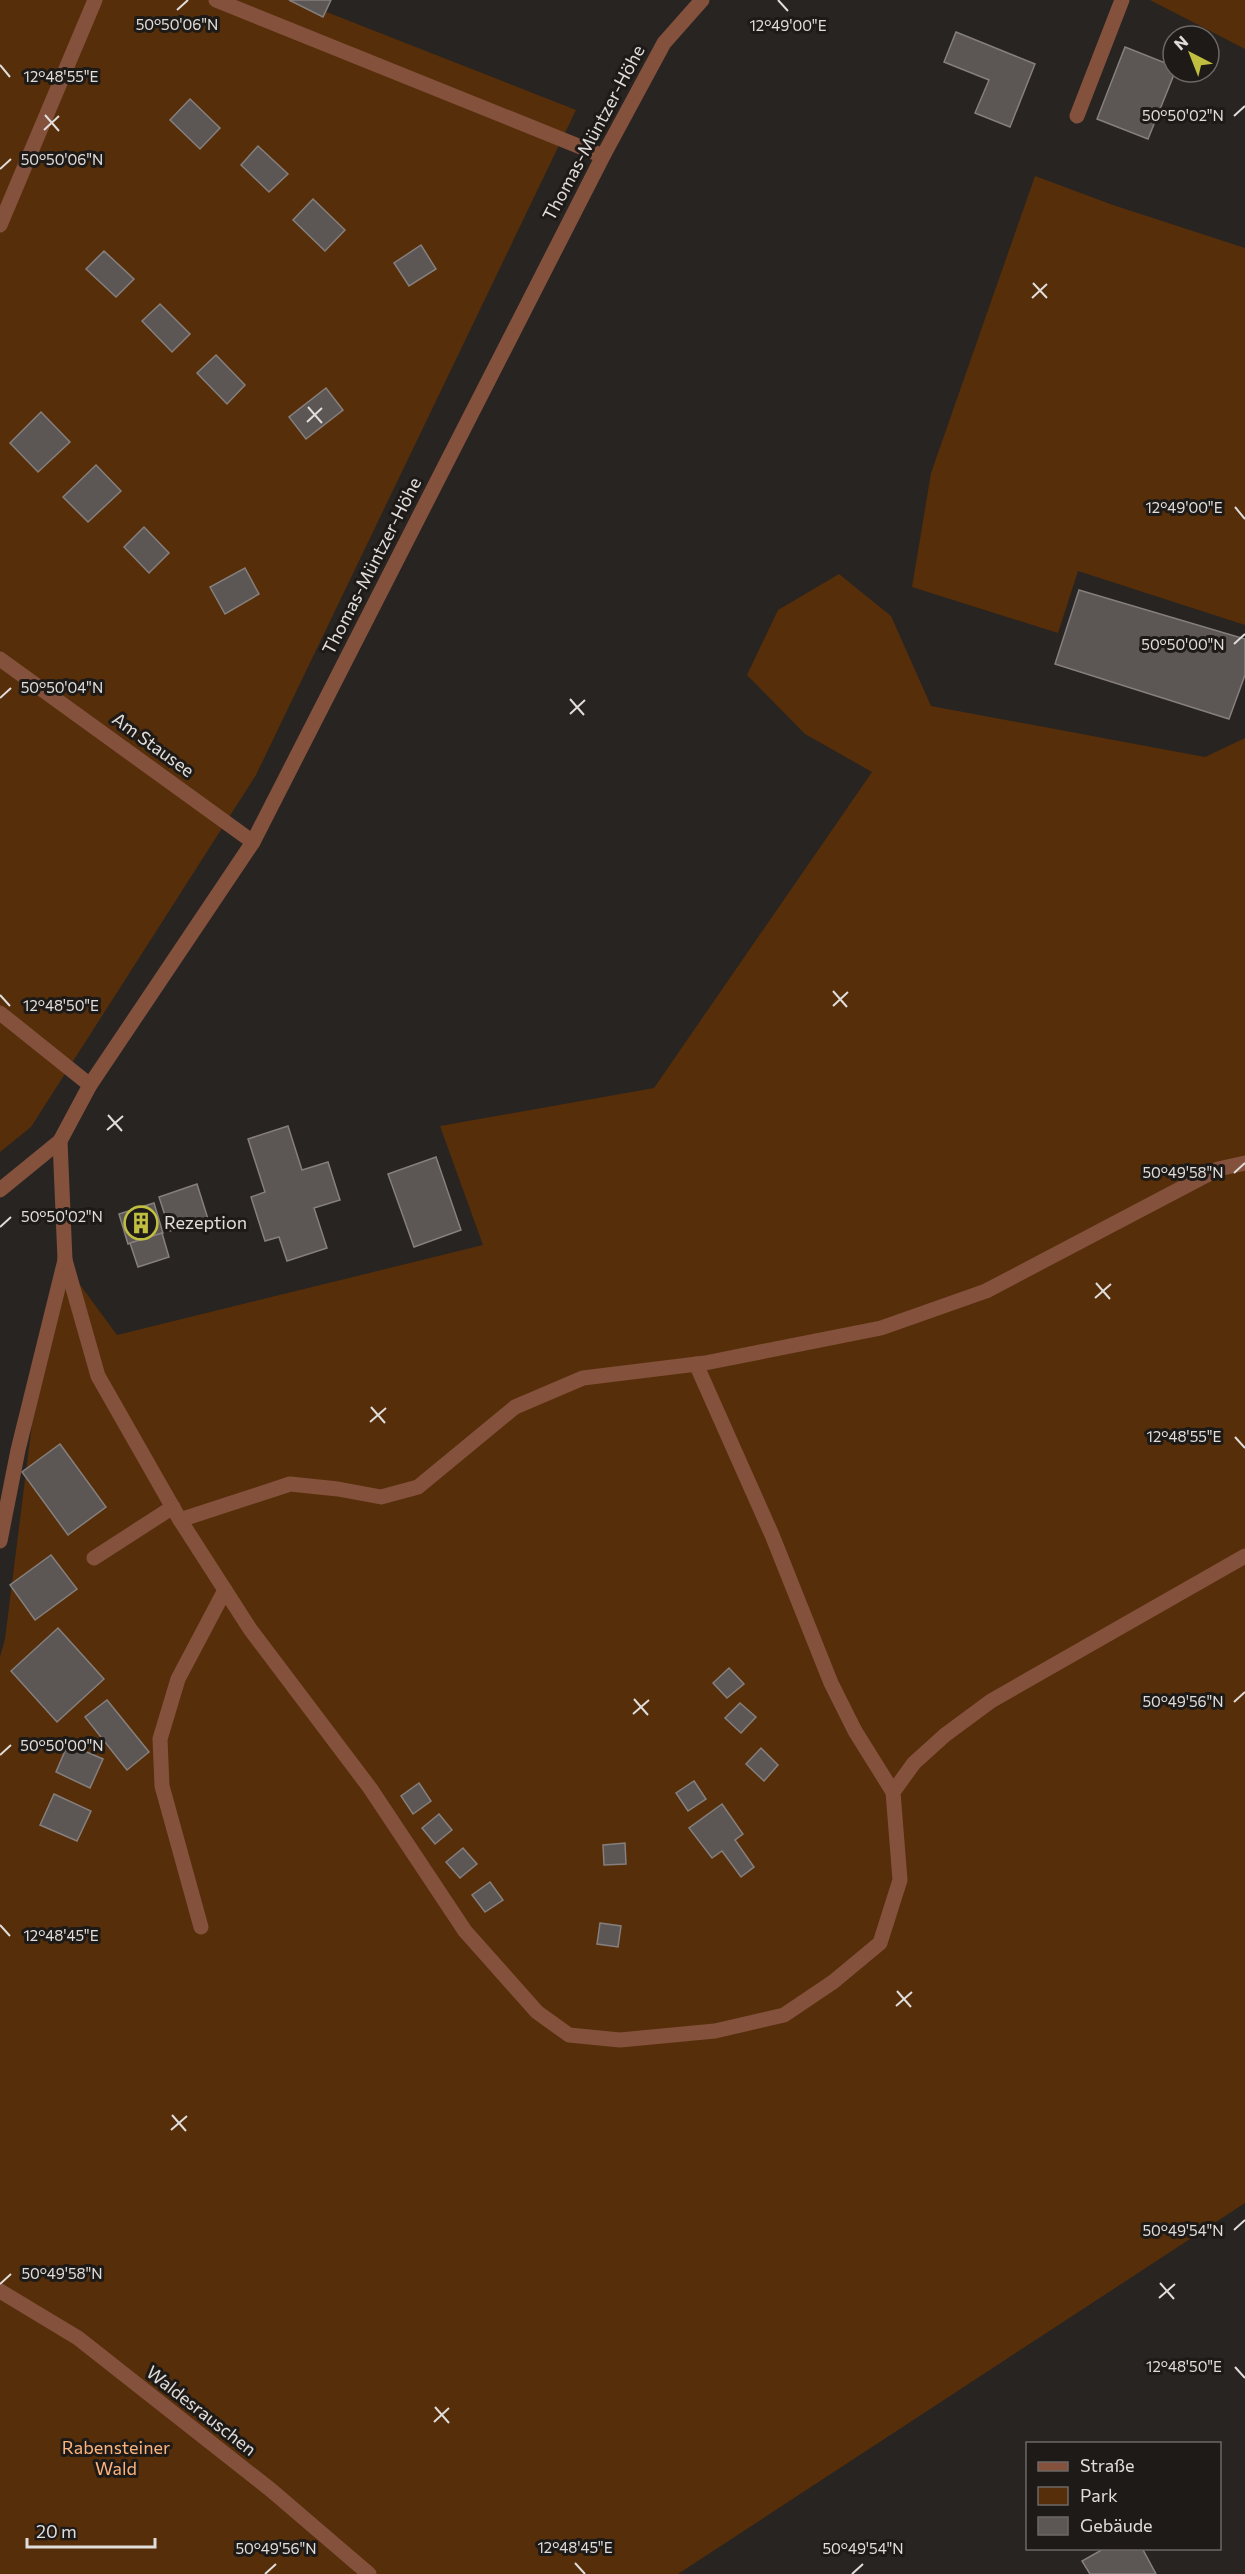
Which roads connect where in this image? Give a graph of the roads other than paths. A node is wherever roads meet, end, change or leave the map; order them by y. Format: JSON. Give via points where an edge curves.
{"nodes":[{"id":1,"x":95,"y":0,"type":"edge"},
{"id":2,"x":216,"y":0,"type":"edge"},
{"id":3,"x":702,"y":0,"type":"edge"},
{"id":4,"x":1122,"y":0,"type":"edge"},
{"id":5,"x":1077,"y":116,"type":"dead end"},
{"id":6,"x":603,"y":156,"type":"junction"},
{"id":7,"x":0,"y":225,"type":"edge"},
{"id":8,"x":0,"y":659,"type":"edge"},
{"id":9,"x":253,"y":842,"type":"junction"},
{"id":10,"x":0,"y":1013,"type":"edge"},
{"id":11,"x":90,"y":1085,"type":"junction"},
{"id":12,"x":60,"y":1141,"type":"junction"},
{"id":13,"x":1245,"y":1163,"type":"edge"},
{"id":14,"x":0,"y":1190,"type":"edge"},
{"id":15,"x":65,"y":1260,"type":"junction"},
{"id":16,"x":696,"y":1364,"type":"junction"},
{"id":17,"x":177,"y":1514,"type":"junction"},
{"id":18,"x":0,"y":1541,"type":"edge"},
{"id":19,"x":1245,"y":1556,"type":"edge"},
{"id":20,"x":94,"y":1558,"type":"dead end"},
{"id":21,"x":225,"y":1590,"type":"junction"},
{"id":22,"x":893,"y":1792,"type":"junction"},
{"id":23,"x":201,"y":1927,"type":"dead end"},
{"id":24,"x":0,"y":2291,"type":"edge"},
{"id":25,"x":369,"y":2574,"type":"edge"}],
"edges":[{"from":1,"to":7,"type":"street"},
{"from":2,"to":6,"type":"street"},
{"from":3,"to":6,"type":"street","name":"Thomas-Müntzer-Höhe","via":[[664,43]]},
{"from":4,"to":5,"type":"street"},
{"from":6,"to":9,"type":"street","name":"Thomas-Müntzer-Höhe"},
{"from":8,"to":9,"type":"street","name":"Am Stausee"},
{"from":9,"to":11,"type":"street","name":"Thomas-Müntzer-Höhe"},
{"from":10,"to":11,"type":"street"},
{"from":11,"to":12,"type":"street","name":"Thomas-Müntzer-Höhe"},
{"from":12,"to":14,"type":"street","name":"Thomas-Müntzer-Höhe"},
{"from":12,"to":15,"type":"street"},
{"from":13,"to":16,"type":"street","via":[[1218,1169],[986,1291],[881,1328]]},
{"from":15,"to":17,"type":"street","via":[[98,1376]]},
{"from":15,"to":18,"type":"street"},
{"from":16,"to":17,"type":"street","via":[[583,1378],[515,1407],[418,1487],[381,1497],[290,1484]]},
{"from":16,"to":22,"type":"street","via":[[772,1535],[831,1683]]},
{"from":17,"to":20,"type":"street"},
{"from":17,"to":21,"type":"street"},
{"from":19,"to":22,"type":"street","via":[[991,1701],[914,1763]]},
{"from":21,"to":22,"type":"street","via":[[370,1788],[465,1932],[537,2012],[569,2035],[620,2040],[715,2031],[784,2014],[834,1982],[880,1943],[900,1881]]},
{"from":21,"to":23,"type":"street","via":[[178,1679],[160,1738],[162,1786]]},
{"from":24,"to":25,"type":"street","name":"Waldesrauschen","via":[[78,2338],[271,2490]]}]}
